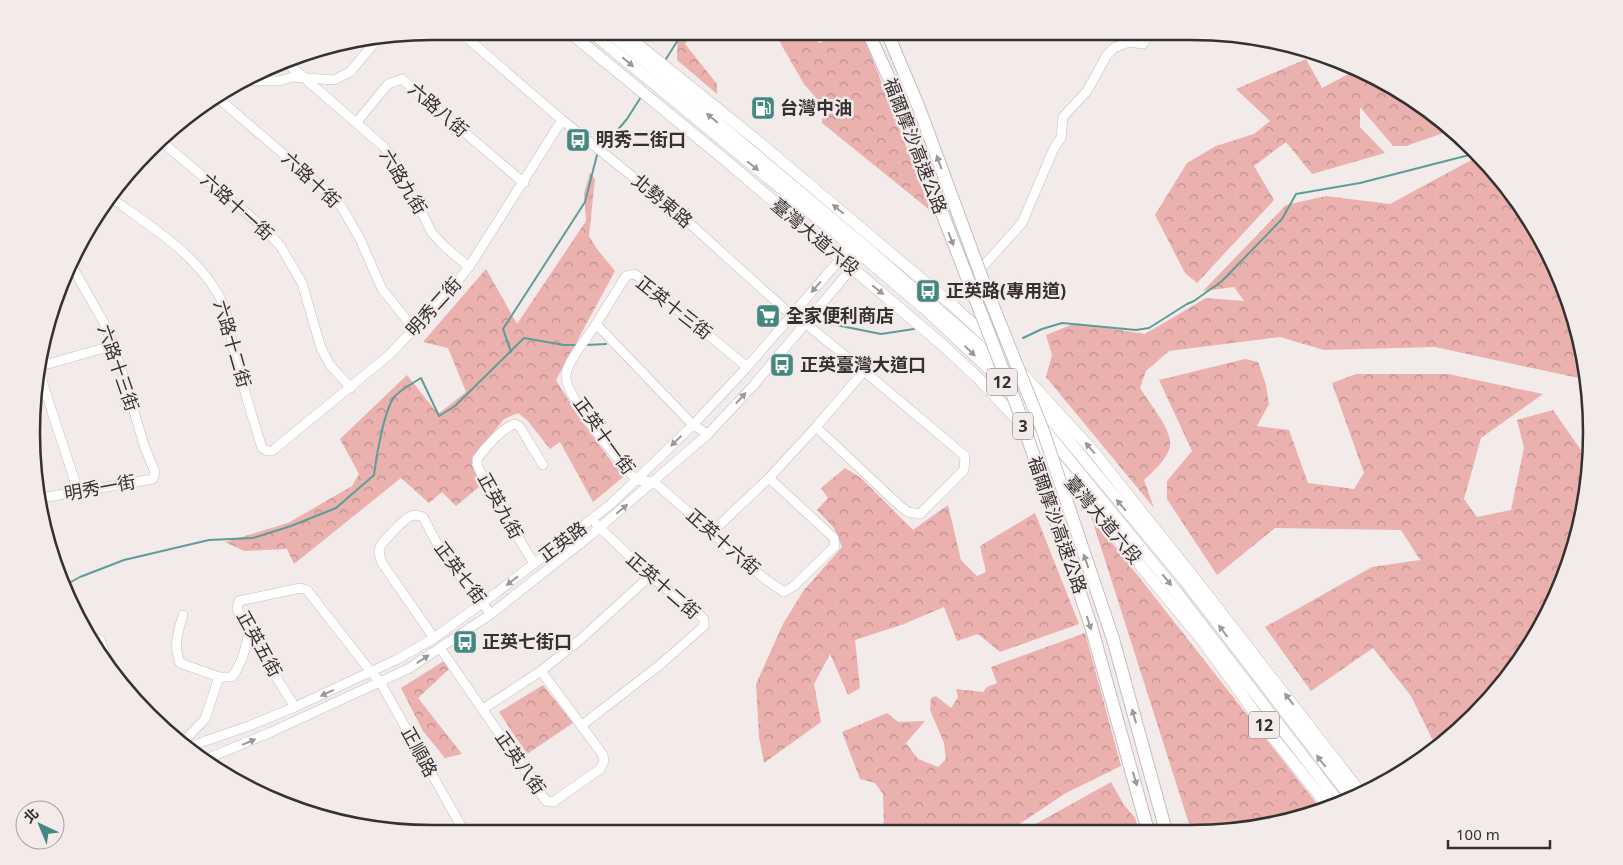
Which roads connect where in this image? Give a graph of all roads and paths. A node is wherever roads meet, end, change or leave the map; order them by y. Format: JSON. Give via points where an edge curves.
{"nodes":[{"id":1,"x":469,"y":40,"type":"edge"},
{"id":2,"x":579,"y":40,"type":"edge"},
{"id":3,"x":601,"y":40,"type":"edge"},
{"id":4,"x":617,"y":40,"type":"edge"},
{"id":5,"x":631,"y":40,"type":"edge"},
{"id":6,"x":872,"y":40,"type":"edge"},
{"id":7,"x":890,"y":40,"type":"edge"},
{"id":8,"x":1145,"y":40,"type":"edge"},
{"id":9,"x":373,"y":45,"type":"edge"},
{"id":10,"x":291,"y":66,"type":"edge"},
{"id":11,"x":305,"y":78,"type":"junction"},
{"id":12,"x":257,"y":81,"type":"edge"},
{"id":13,"x":222,"y":101,"type":"edge"},
{"id":14,"x":562,"y":120,"type":"junction"},
{"id":15,"x":357,"y":122,"type":"junction"},
{"id":16,"x":166,"y":145,"type":"edge"},
{"id":17,"x":524,"y":183,"type":"junction"},
{"id":18,"x":116,"y":201,"type":"edge"},
{"id":19,"x":865,"y":231,"type":"junction"},
{"id":20,"x":876,"y":240,"type":"junction"},
{"id":21,"x":854,"y":243,"type":"junction"},
{"id":22,"x":865,"y":252,"type":"junction"},
{"id":23,"x":840,"y":259,"type":"junction"},
{"id":24,"x":469,"y":267,"type":"junction"},
{"id":25,"x":852,"y":269,"type":"junction"},
{"id":26,"x":74,"y":272,"type":"edge"},
{"id":27,"x":950,"y":303,"type":"junction"},
{"id":28,"x":791,"y":315,"type":"junction"},
{"id":29,"x":596,"y":324,"type":"junction"},
{"id":30,"x":806,"y":324,"type":"junction"},
{"id":31,"x":414,"y":330,"type":"junction"},
{"id":32,"x":111,"y":346,"type":"junction"},
{"id":33,"x":46,"y":364,"type":"edge"},
{"id":34,"x":747,"y":368,"type":"junction"},
{"id":35,"x":864,"y":371,"type":"junction"},
{"id":36,"x":43,"y":384,"type":"edge"},
{"id":37,"x":351,"y":388,"type":"junction"},
{"id":38,"x":693,"y":425,"type":"junction"},
{"id":39,"x":816,"y":427,"type":"junction"},
{"id":40,"x":708,"y":434,"type":"junction"},
{"id":41,"x":262,"y":448,"type":"joint"},
{"id":42,"x":543,"y":465,"type":"dead end"},
{"id":43,"x":155,"y":472,"type":"joint"},
{"id":44,"x":769,"y":478,"type":"junction"},
{"id":45,"x":636,"y":480,"type":"junction"},
{"id":46,"x":654,"y":482,"type":"junction"},
{"id":47,"x":78,"y":491,"type":"junction"},
{"id":48,"x":46,"y":497,"type":"edge"},
{"id":49,"x":592,"y":520,"type":"junction"},
{"id":50,"x":599,"y":529,"type":"junction"},
{"id":51,"x":712,"y":532,"type":"junction"},
{"id":52,"x":534,"y":564,"type":"junction"},
{"id":53,"x":650,"y":576,"type":"junction"},
{"id":54,"x":482,"y":603,"type":"junction"},
{"id":55,"x":491,"y":614,"type":"junction"},
{"id":56,"x":183,"y":615,"type":"dead end"},
{"id":57,"x":249,"y":634,"type":"junction"},
{"id":58,"x":434,"y":638,"type":"junction"},
{"id":59,"x":440,"y":648,"type":"junction"},
{"id":60,"x":541,"y":671,"type":"junction"},
{"id":61,"x":371,"y":672,"type":"junction"},
{"id":62,"x":219,"y":677,"type":"junction"},
{"id":63,"x":380,"y":682,"type":"junction"},
{"id":64,"x":295,"y":707,"type":"junction"},
{"id":65,"x":483,"y":709,"type":"junction"},
{"id":66,"x":582,"y":726,"type":"junction"},
{"id":67,"x":187,"y":738,"type":"edge"},
{"id":68,"x":195,"y":745,"type":"edge"},
{"id":69,"x":211,"y":757,"type":"edge"},
{"id":70,"x":1357,"y":788,"type":"edge"},
{"id":71,"x":1347,"y":792,"type":"edge"},
{"id":72,"x":1335,"y":797,"type":"edge"},
{"id":73,"x":1324,"y":801,"type":"edge"},
{"id":74,"x":460,"y":825,"type":"edge"},
{"id":75,"x":1146,"y":825,"type":"edge"},
{"id":76,"x":1165,"y":825,"type":"edge"}],
"edges":[{"from":1,"to":14,"type":"street","name":"北勢東路"},
{"from":2,"to":23,"type":"main road","name":"臺灣大道六段","number":"12"},
{"from":3,"to":21,"type":"main road","name":"臺灣大道六段","number":"12","one_way":true,"via":[[739,155]]},
{"from":21,"to":4,"type":"main road","name":"臺灣大道六段","number":"12","one_way":true},
{"from":19,"to":5,"type":"main road","name":"臺灣大道六段","number":"12","one_way":true},
{"from":6,"to":75,"type":"highway","name":"福爾摩沙高速公路","number":"3","one_way":true,"bridge":true,"via":[[894,89],[1017,406],[1091,626]]},
{"from":76,"to":7,"type":"highway","name":"福爾摩沙高速公路","number":"3","one_way":true,"bridge":true,"via":[[1113,639],[1042,431]]},
{"from":8,"to":27,"type":"street","via":[[1143,44],[1129,42],[1107,55],[1087,91],[1063,117],[1061,138],[1022,223]]},
{"from":9,"to":11,"type":"street","via":[[350,72],[334,80]]},
{"from":10,"to":11,"type":"street","name":"六路九街"},
{"from":11,"to":12,"type":"street"},
{"from":11,"to":15,"type":"street","name":"六路九街"},
{"from":13,"to":31,"type":"street","name":"六路十街","via":[[341,206],[382,289]]},
{"from":14,"to":17,"type":"street","name":"明秀二街"},
{"from":14,"to":28,"type":"street","name":"北勢東路","via":[[677,212]]},
{"from":15,"to":17,"type":"street","name":"六路八街","via":[[388,84],[402,79]]},
{"from":15,"to":24,"type":"street","name":"六路九街","via":[[385,148],[432,233]]},
{"from":16,"to":37,"type":"street","name":"六路十一街","via":[[263,227],[281,247],[302,283],[321,348],[330,365]]},
{"from":17,"to":24,"type":"street","name":"明秀二街"},
{"from":18,"to":41,"type":"street","name":"六路十二街","via":[[198,266],[218,294],[226,310],[236,359]]},
{"from":19,"to":20,"type":"main road","name":"臺灣大道六段","number":"12"},
{"from":19,"to":21,"type":"street","name":"正英路"},
{"from":20,"to":22,"type":"street","name":"正英路"},
{"from":20,"to":27,"type":"main road","name":"臺灣大道六段","number":"12"},
{"from":21,"to":22,"type":"main road","name":"臺灣大道六段","number":"12"},
{"from":21,"to":23,"type":"street","name":"正英路"},
{"from":22,"to":25,"type":"street","name":"正英路"},
{"from":71,"to":22,"type":"main road","name":"臺灣大道六段","number":"12","one_way":true,"via":[[1185,582],[1035,400],[997,361]]},
{"from":22,"to":72,"type":"main road","name":"臺灣大道六段","number":"12","one_way":true,"via":[[1027,408],[1175,590]]},
{"from":23,"to":25,"type":"main road","name":"臺灣大道六段","number":"12"},
{"from":23,"to":28,"type":"street","name":"正英路","one_way":true},
{"from":24,"to":31,"type":"street","name":"明秀二街"},
{"from":25,"to":30,"type":"street","name":"正英路"},
{"from":25,"to":73,"type":"main road","name":"臺灣大道六段","number":"12","one_way":true,"via":[[945,347],[1040,444],[1202,640]]},
{"from":26,"to":32,"type":"street","name":"六路十三街","via":[[104,323]]},
{"from":70,"to":27,"type":"main road","name":"臺灣大道六段","number":"12","one_way":true,"via":[[1093,451],[999,348]]},
{"from":28,"to":30,"type":"street","name":"北勢東路"},
{"from":28,"to":34,"type":"street","name":"正英路"},
{"from":29,"to":34,"type":"street","name":"正英十三街","via":[[626,276],[634,274]]},
{"from":29,"to":38,"type":"street"},
{"from":29,"to":45,"type":"street","name":"正英十一街","via":[[570,364],[566,375],[568,385],[592,427]]},
{"from":30,"to":35,"type":"street","name":"北勢東路"},
{"from":40,"to":30,"type":"street","name":"正英路","one_way":true},
{"from":31,"to":37,"type":"street","name":"明秀二街"},
{"from":32,"to":33,"type":"street"},
{"from":32,"to":43,"type":"street","name":"六路十三街"},
{"from":34,"to":38,"type":"street","name":"正英路"},
{"from":35,"to":39,"type":"street"},
{"from":35,"to":39,"type":"street","name":"北勢東路","via":[[965,456],[964,470],[920,514],[908,512]]},
{"from":36,"to":47,"type":"street"},
{"from":37,"to":41,"type":"street","name":"明秀二街","via":[[272,450],[267,452]]},
{"from":38,"to":40,"type":"street"},
{"from":38,"to":45,"type":"street","name":"正英路","one_way":true},
{"from":39,"to":44,"type":"street"},
{"from":40,"to":46,"type":"street","name":"正英路"},
{"from":42,"to":52,"type":"street","name":"正英九街","via":[[515,424],[484,449],[477,459],[487,485]]},
{"from":43,"to":47,"type":"street","name":"明秀一街","via":[[152,479]]},
{"from":44,"to":51,"type":"street"},
{"from":44,"to":51,"type":"street","name":"正英十六街","via":[[834,538],[835,546],[794,586],[784,592],[777,588]]},
{"from":45,"to":46,"type":"street","name":"正英十一街"},
{"from":45,"to":49,"type":"street","name":"正英路"},
{"from":50,"to":46,"type":"street","name":"正英路","one_way":true},
{"from":46,"to":51,"type":"street","name":"正英十六街"},
{"from":47,"to":48,"type":"street","name":"明秀一街"},
{"from":49,"to":50,"type":"street","name":"正英十二街"},
{"from":49,"to":52,"type":"street","name":"正英路"},
{"from":50,"to":53,"type":"street","name":"正英十二街"},
{"from":50,"to":55,"type":"street","name":"正英路"},
{"from":52,"to":54,"type":"street","name":"正英路","one_way":true},
{"from":53,"to":60,"type":"street"},
{"from":53,"to":66,"type":"street","name":"正英十二街","via":[[700,614],[704,626],[662,664]]},
{"from":54,"to":55,"type":"street","name":"正英七街"},
{"from":54,"to":58,"type":"street","name":"正英路"},
{"from":54,"to":58,"type":"street","name":"正英七街","via":[[443,555],[423,517],[411,516],[380,547],[379,555]]},
{"from":55,"to":59,"type":"street","name":"正英路"},
{"from":56,"to":62,"type":"street","via":[[176,654],[180,663]]},
{"from":57,"to":61,"type":"street","name":"正英五街","via":[[237,609],[239,601],[300,588],[307,590]]},
{"from":57,"to":62,"type":"street","via":[[236,671],[232,676]]},
{"from":57,"to":64,"type":"street","name":"正英五街"},
{"from":58,"to":61,"type":"street","name":"正英路"},
{"from":63,"to":59,"type":"street","name":"正英路","one_way":true},
{"from":59,"to":65,"type":"street","name":"正英八街"},
{"from":60,"to":65,"type":"street"},
{"from":60,"to":66,"type":"street","name":"正英八街"},
{"from":61,"to":63,"type":"street","name":"正順路"},
{"from":61,"to":64,"type":"street","name":"正英路","one_way":true},
{"from":62,"to":67,"type":"street","via":[[205,719]]},
{"from":69,"to":63,"type":"street","name":"正英路","one_way":true},
{"from":63,"to":74,"type":"street","name":"正順路"},
{"from":64,"to":68,"type":"street","name":"正英路"},
{"from":65,"to":66,"type":"street","name":"正英八街","via":[[546,801],[553,802],[600,768],[604,761]]}]}
